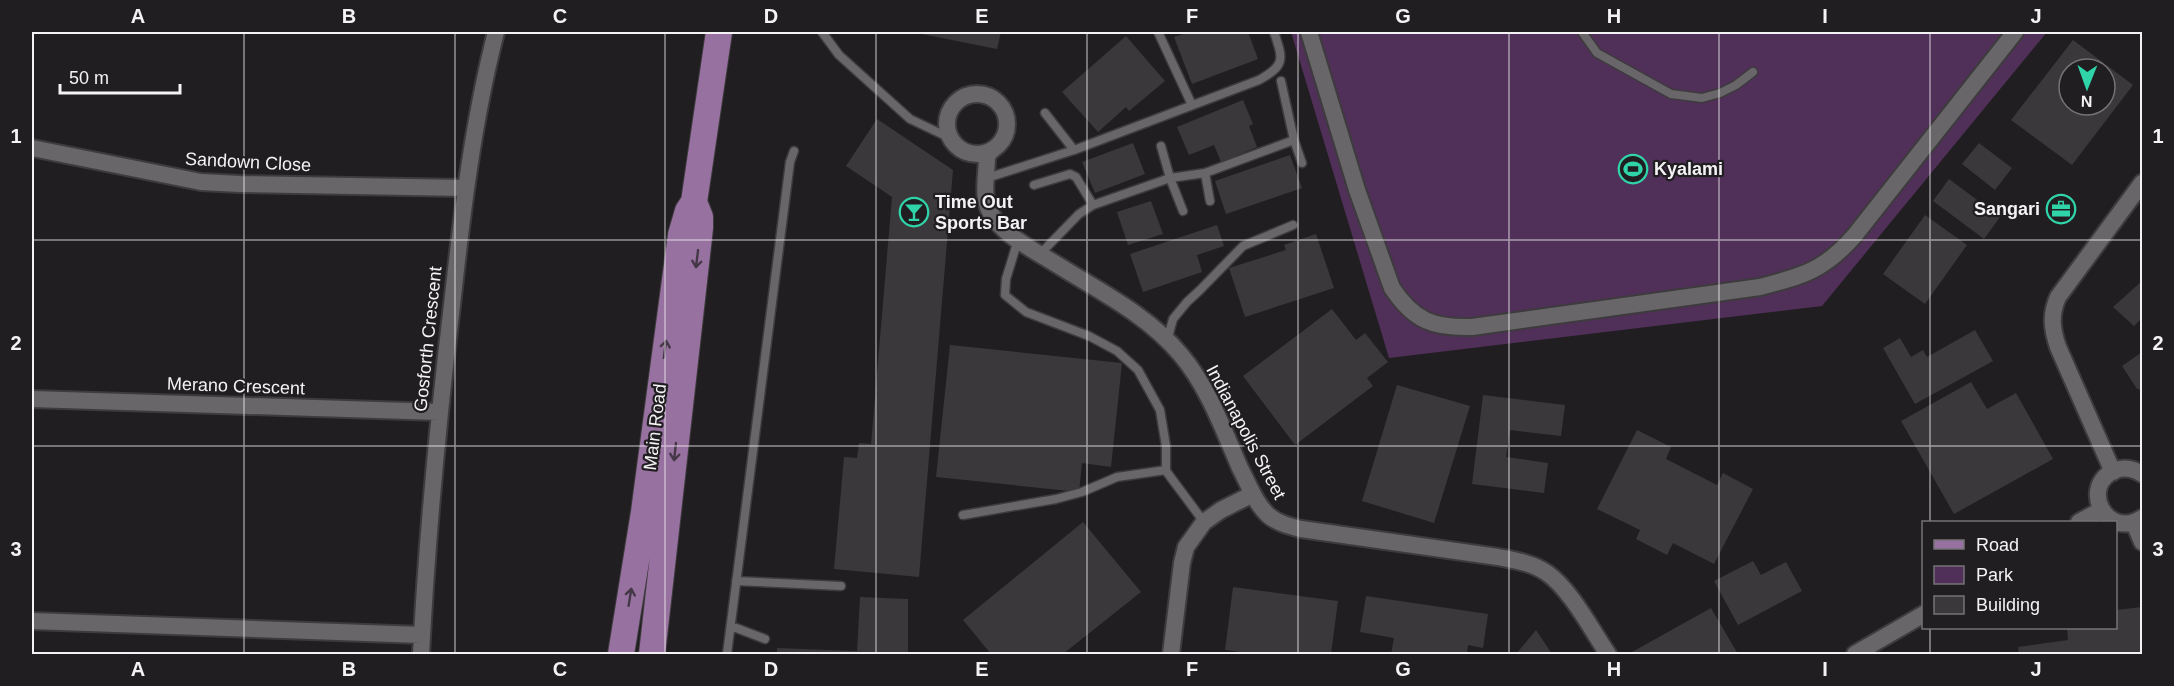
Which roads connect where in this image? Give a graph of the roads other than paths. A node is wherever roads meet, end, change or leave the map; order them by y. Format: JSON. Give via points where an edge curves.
{"nodes":[{"id":1,"x":496,"y":32,"type":"edge"},
{"id":2,"x":719,"y":32,"type":"edge"},
{"id":3,"x":822,"y":32,"type":"edge"},
{"id":4,"x":1158,"y":32,"type":"edge"},
{"id":5,"x":1274,"y":32,"type":"edge"},
{"id":6,"x":1309,"y":32,"type":"edge"},
{"id":7,"x":1582,"y":32,"type":"edge"},
{"id":8,"x":2015,"y":32,"type":"edge"},
{"id":9,"x":1753,"y":72,"type":"dead end"},
{"id":10,"x":1281,"y":81,"type":"dead end"},
{"id":11,"x":1192,"y":105,"type":"junction"},
{"id":12,"x":1046,"y":113,"type":"dead end"},
{"id":13,"x":950,"y":138,"type":"junction"},
{"id":14,"x":1294,"y":140,"type":"junction"},
{"id":15,"x":1161,"y":146,"type":"dead end"},
{"id":16,"x":32,"y":148,"type":"edge"},
{"id":17,"x":1074,"y":150,"type":"junction"},
{"id":18,"x":794,"y":151,"type":"dead end"},
{"id":19,"x":991,"y":151,"type":"junction"},
{"id":20,"x":1302,"y":163,"type":"dead end"},
{"id":21,"x":1205,"y":173,"type":"junction"},
{"id":22,"x":987,"y":178,"type":"junction"},
{"id":23,"x":1170,"y":178,"type":"junction"},
{"id":24,"x":2142,"y":183,"type":"edge"},
{"id":25,"x":1034,"y":185,"type":"dead end"},
{"id":26,"x":465,"y":188,"type":"junction"},
{"id":27,"x":1210,"y":201,"type":"dead end"},
{"id":28,"x":694,"y":202,"type":"junction"},
{"id":29,"x":1093,"y":205,"type":"junction"},
{"id":30,"x":1183,"y":211,"type":"dead end"},
{"id":31,"x":1293,"y":225,"type":"dead end"},
{"id":32,"x":1018,"y":240,"type":"junction"},
{"id":33,"x":1040,"y":254,"type":"junction"},
{"id":34,"x":1167,"y":341,"type":"junction"},
{"id":35,"x":32,"y":399,"type":"edge"},
{"id":36,"x":440,"y":412,"type":"junction"},
{"id":37,"x":1166,"y":470,"type":"junction"},
{"id":38,"x":2113,"y":472,"type":"junction"},
{"id":39,"x":2142,"y":474,"type":"edge"},
{"id":40,"x":1253,"y":494,"type":"junction"},
{"id":41,"x":2101,"y":510,"type":"junction"},
{"id":42,"x":963,"y":515,"type":"dead end"},
{"id":43,"x":2138,"y":520,"type":"edge"},
{"id":44,"x":2081,"y":521,"type":"edge"},
{"id":45,"x":2114,"y":521,"type":"edge"},
{"id":46,"x":1204,"y":522,"type":"junction"},
{"id":47,"x":2117,"y":522,"type":"edge"},
{"id":48,"x":2142,"y":542,"type":"edge"},
{"id":49,"x":736,"y":581,"type":"junction"},
{"id":50,"x":841,"y":586,"type":"dead end"},
{"id":51,"x":1922,"y":615,"type":"edge"},
{"id":52,"x":32,"y":621,"type":"edge"},
{"id":53,"x":731,"y":626,"type":"junction"},
{"id":54,"x":422,"y":635,"type":"junction"},
{"id":55,"x":765,"y":639,"type":"dead end"},
{"id":56,"x":421,"y":654,"type":"edge"},
{"id":57,"x":621,"y":654,"type":"edge"},
{"id":58,"x":652,"y":654,"type":"edge"},
{"id":59,"x":727,"y":654,"type":"edge"},
{"id":60,"x":1172,"y":654,"type":"edge"},
{"id":61,"x":1608,"y":654,"type":"edge"},
{"id":62,"x":1855,"y":654,"type":"edge"}],
"edges":[{"from":1,"to":26,"type":"street","name":"Gosforth Crescent"},
{"from":2,"to":28,"type":"main road","name":"Main Road"},
{"from":3,"to":13,"type":"lane","via":[[839,55],[910,119]]},
{"from":4,"to":11,"type":"lane"},
{"from":5,"to":11,"type":"lane","via":[[1282,56],[1272,72]]},
{"from":6,"to":8,"type":"street","via":[[1392,288],[1410,311],[1448,328],[1760,287],[1820,267],[1855,235]]},
{"from":7,"to":9,"type":"lane","via":[[1597,53],[1671,94],[1702,98],[1736,85]]},
{"from":10,"to":14,"type":"lane"},
{"from":11,"to":17,"type":"lane"},
{"from":12,"to":17,"type":"lane"},
{"from":13,"to":19,"type":"street","via":[[956,146],[973,154]]},
{"from":13,"to":19,"type":"street","via":[[947,120],[955,103],[972,95],[991,97],[1004,111],[1007,129],[999,146]]},
{"from":14,"to":20,"type":"lane"},
{"from":14,"to":21,"type":"lane"},
{"from":15,"to":23,"type":"lane"},
{"from":16,"to":26,"type":"street","name":"Sandown Close","via":[[201,182]]},
{"from":17,"to":22,"type":"lane"},
{"from":18,"to":49,"type":"lane"},
{"from":19,"to":22,"type":"street","name":"Indianapolis Street","via":[[987,156]]},
{"from":21,"to":23,"type":"lane"},
{"from":21,"to":27,"type":"lane"},
{"from":22,"to":32,"type":"street","name":"Indianapolis Street","via":[[990,212]]},
{"from":23,"to":29,"type":"lane"},
{"from":23,"to":30,"type":"lane"},
{"from":24,"to":38,"type":"street","via":[[2053,309],[2053,332],[2058,347]]},
{"from":25,"to":29,"type":"lane","via":[[1070,174],[1076,177]]},
{"from":26,"to":36,"type":"street","name":"Gosforth Crescent"},
{"from":57,"to":28,"type":"main road","name":"Main Road","one_way":true,"via":[[681,235]]},
{"from":28,"to":58,"type":"main road","name":"Main Road","one_way":true,"via":[[700,228]]},
{"from":29,"to":33,"type":"lane"},
{"from":31,"to":34,"type":"lane","via":[[1243,246],[1173,319]]},
{"from":32,"to":33,"type":"street","name":"Indianapolis Street"},
{"from":32,"to":37,"type":"lane","via":[[1005,295],[1026,312],[1117,351],[1138,370],[1160,410]]},
{"from":33,"to":34,"type":"street","name":"Indianapolis Street","via":[[1135,313]]},
{"from":34,"to":40,"type":"street","name":"Indianapolis Street","via":[[1200,381]]},
{"from":35,"to":36,"type":"street","name":"Merano Crescent"},
{"from":36,"to":54,"type":"street","name":"Gosforth Crescent"},
{"from":37,"to":42,"type":"lane","via":[[1117,477],[1056,499]]},
{"from":37,"to":46,"type":"lane"},
{"from":38,"to":39,"type":"street","via":[[2127,468]]},
{"from":38,"to":41,"type":"street","via":[[2099,488]]},
{"from":40,"to":46,"type":"street"},
{"from":40,"to":61,"type":"street","name":"Indianapolis Street","via":[[1267,514],[1281,524],[1301,530],[1498,557],[1545,572],[1566,592]]},
{"from":41,"to":44,"type":"street"},
{"from":41,"to":45,"type":"street"},
{"from":43,"to":47,"type":"street"},
{"from":43,"to":48,"type":"street"},
{"from":46,"to":60,"type":"street","via":[[1186,547],[1182,563]]},
{"from":49,"to":50,"type":"lane"},
{"from":49,"to":53,"type":"lane"},
{"from":51,"to":62,"type":"street"},
{"from":52,"to":54,"type":"street"},
{"from":53,"to":55,"type":"lane"},
{"from":53,"to":59,"type":"lane"},
{"from":54,"to":56,"type":"street","name":"Gosforth Crescent"}]}
